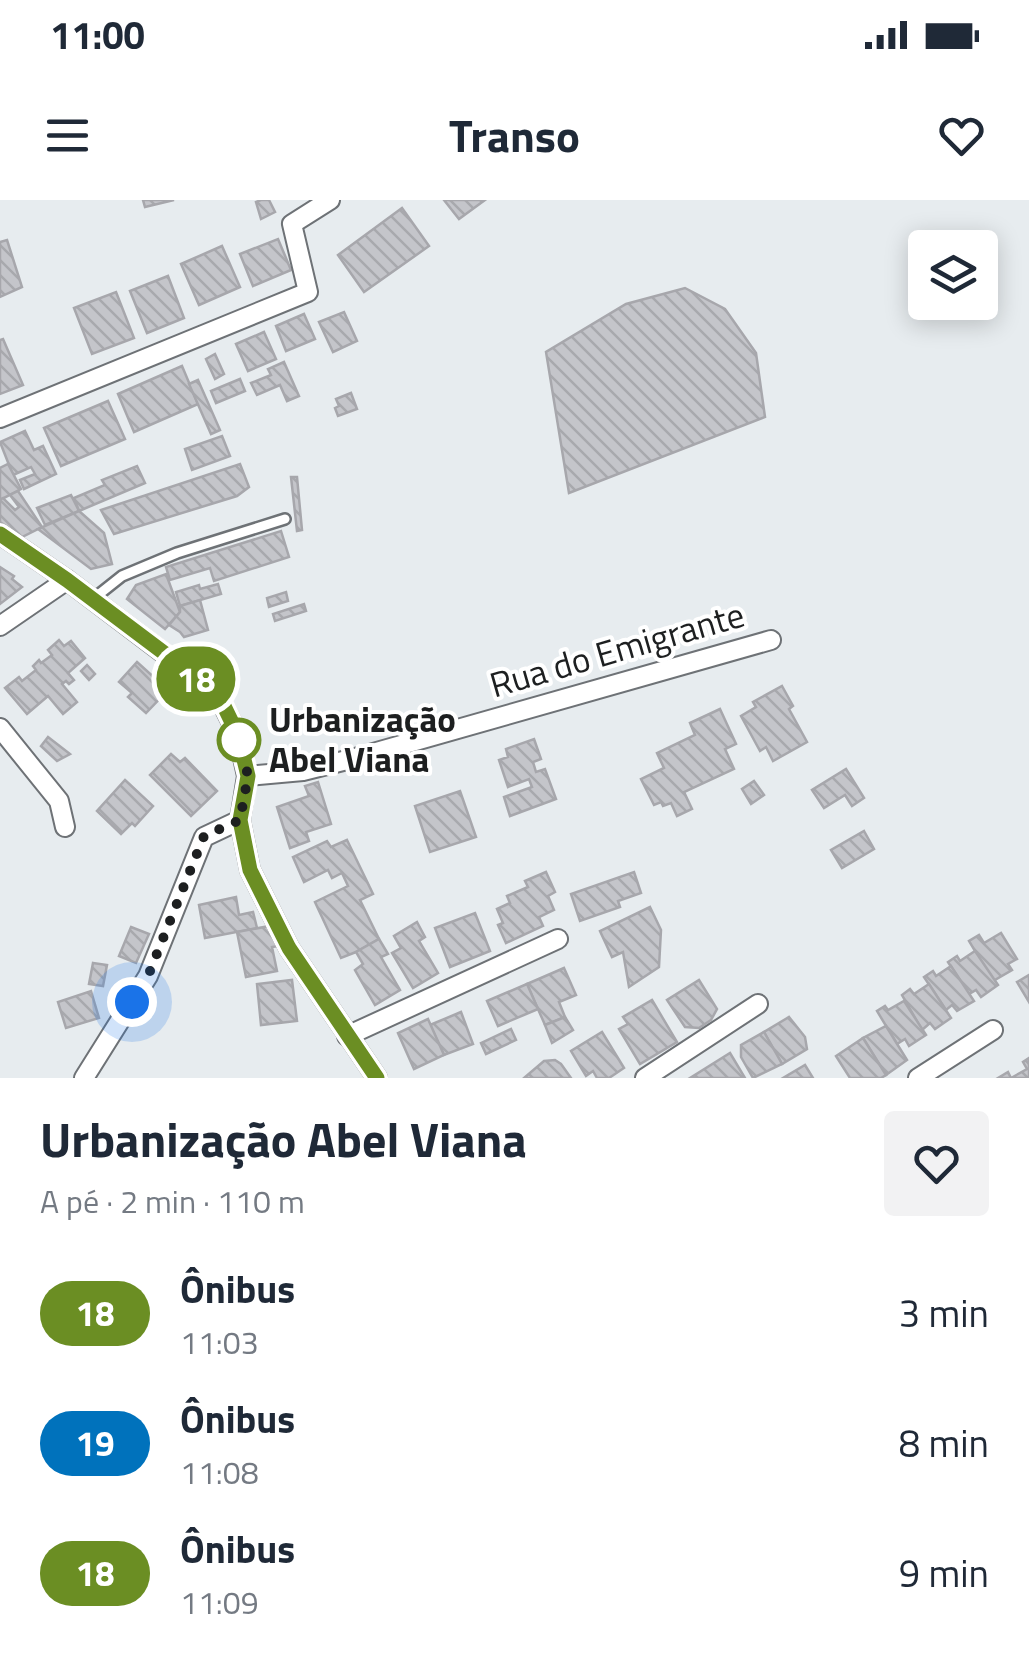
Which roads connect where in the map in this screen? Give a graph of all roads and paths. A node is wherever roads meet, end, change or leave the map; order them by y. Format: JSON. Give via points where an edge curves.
{"nodes":[{"id":1,"x":330,"y":200,"type":"edge"},
{"id":2,"x":0,"y":418,"type":"edge"},
{"id":3,"x":284,"y":519,"type":"dead end"},
{"id":4,"x":0,"y":534,"type":"edge"},
{"id":5,"x":67,"y":580,"type":"junction"},
{"id":6,"x":93,"y":599,"type":"junction"},
{"id":7,"x":0,"y":626,"type":"edge"},
{"id":8,"x":771,"y":640,"type":"dead end"},
{"id":9,"x":0,"y":728,"type":"edge"},
{"id":10,"x":248,"y":776,"type":"junction"},
{"id":11,"x":240,"y":820,"type":"junction"},
{"id":12,"x":65,"y":827,"type":"dead end"},
{"id":13,"x":558,"y":938,"type":"dead end"},
{"id":14,"x":758,"y":1004,"type":"dead end"},
{"id":15,"x":993,"y":1030,"type":"dead end"},
{"id":16,"x":347,"y":1036,"type":"junction"},
{"id":17,"x":84,"y":1078,"type":"edge"},
{"id":18,"x":377,"y":1078,"type":"edge"},
{"id":19,"x":645,"y":1078,"type":"edge"},
{"id":20,"x":918,"y":1078,"type":"edge"}],
"edges":[{"from":1,"to":2,"type":"street","via":[[292,224],[308,292]]},
{"from":3,"to":6,"type":"lane","via":[[122,576]]},
{"from":4,"to":5,"type":"street"},
{"from":5,"to":6,"type":"street"},
{"from":5,"to":7,"type":"street"},
{"from":6,"to":10,"type":"street","via":[[223,704]]},
{"from":8,"to":10,"type":"street","name":"Rua do Emigrante","via":[[359,757]]},
{"from":9,"to":12,"type":"street","via":[[59,801]]},
{"from":10,"to":11,"type":"street"},
{"from":11,"to":16,"type":"street","via":[[250,870],[289,948]]},
{"from":11,"to":17,"type":"street","via":[[204,836],[148,976]]},
{"from":13,"to":16,"type":"street"},
{"from":14,"to":19,"type":"street"},
{"from":15,"to":20,"type":"street"},
{"from":16,"to":18,"type":"street"}]}
